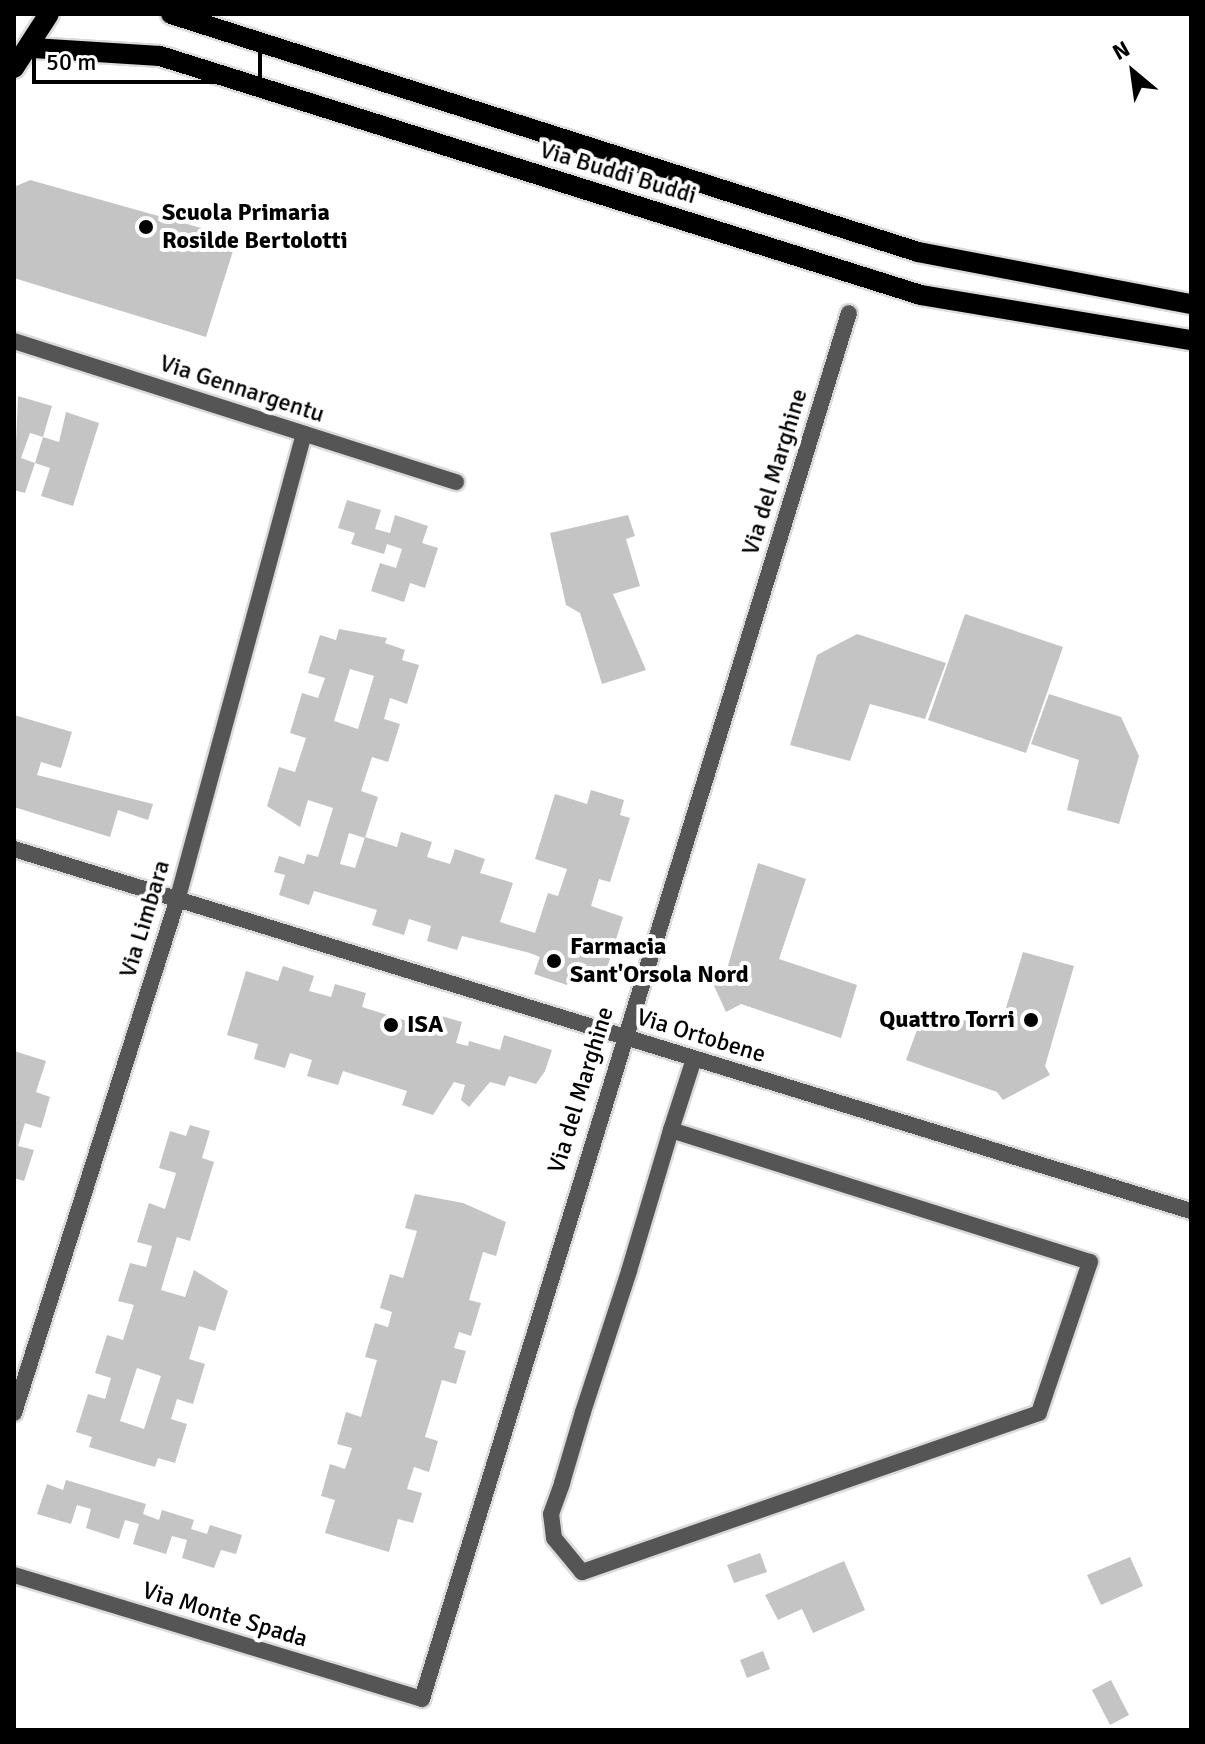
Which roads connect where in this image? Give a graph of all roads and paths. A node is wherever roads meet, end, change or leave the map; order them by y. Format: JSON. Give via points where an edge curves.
{"nodes":[{"id":1,"x":49,"y":14,"type":"edge"},
{"id":2,"x":171,"y":14,"type":"edge"},
{"id":3,"x":33,"y":48,"type":"junction"},
{"id":4,"x":14,"y":68,"type":"edge"},
{"id":5,"x":1191,"y":304,"type":"edge"},
{"id":6,"x":849,"y":313,"type":"dead end"},
{"id":7,"x":1191,"y":340,"type":"edge"},
{"id":8,"x":14,"y":341,"type":"edge"},
{"id":9,"x":304,"y":434,"type":"junction"},
{"id":10,"x":456,"y":482,"type":"dead end"},
{"id":11,"x":14,"y":849,"type":"edge"},
{"id":12,"x":177,"y":901,"type":"junction"},
{"id":13,"x":621,"y":1037,"type":"junction"},
{"id":14,"x":694,"y":1059,"type":"junction"},
{"id":15,"x":671,"y":1130,"type":"junction"},
{"id":16,"x":1191,"y":1211,"type":"edge"},
{"id":17,"x":14,"y":1413,"type":"edge"},
{"id":18,"x":14,"y":1575,"type":"edge"},
{"id":19,"x":422,"y":1699,"type":"joint"}],
"edges":[{"from":1,"to":3,"type":"main road"},
{"from":2,"to":5,"type":"main road","name":"Via Buddi Buddi","via":[[918,252]]},
{"from":3,"to":4,"type":"main road"},
{"from":3,"to":7,"type":"main road","name":"Via Buddi Buddi","via":[[160,56],[921,295]]},
{"from":6,"to":13,"type":"street","name":"Via del Marghine"},
{"from":8,"to":9,"type":"street","name":"Via Gennargentu"},
{"from":9,"to":10,"type":"street","name":"Via Gennargentu"},
{"from":9,"to":12,"type":"street","name":"Via Limbara"},
{"from":11,"to":12,"type":"street","name":"Via Ortobene"},
{"from":12,"to":13,"type":"street","name":"Via Ortobene"},
{"from":12,"to":17,"type":"street","name":"Via Limbara"},
{"from":13,"to":14,"type":"street","name":"Via Ortobene"},
{"from":13,"to":19,"type":"street","name":"Via del Marghine"},
{"from":14,"to":15,"type":"street"},
{"from":14,"to":16,"type":"street","name":"Via Ortobene"},
{"from":15,"to":15,"type":"street","via":[[551,1514],[554,1538],[582,1572],[1039,1413],[1090,1262]]},
{"from":18,"to":19,"type":"street","name":"Via Monte Spada"}]}
